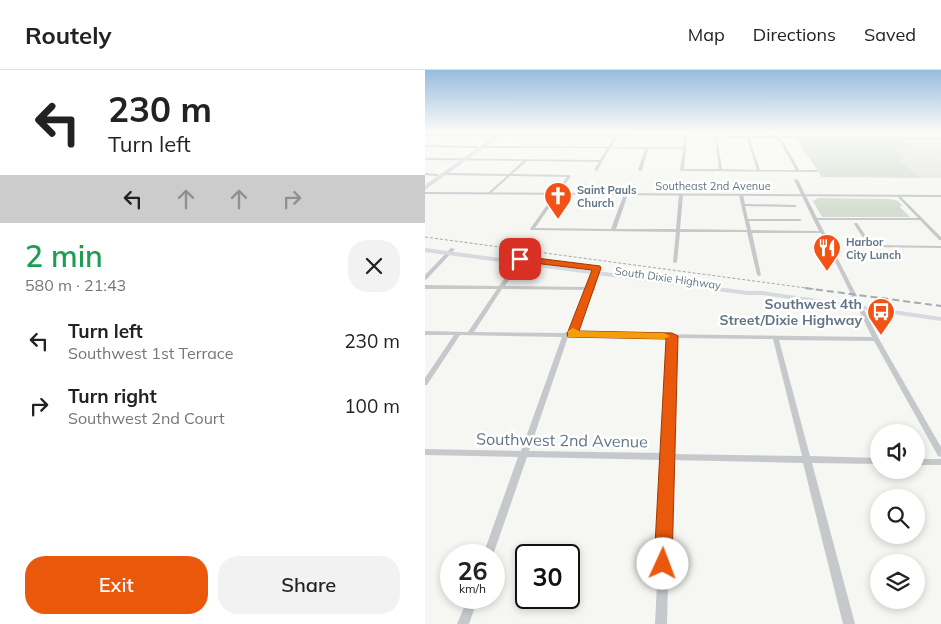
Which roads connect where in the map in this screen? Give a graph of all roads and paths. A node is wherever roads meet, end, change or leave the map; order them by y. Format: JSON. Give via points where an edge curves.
{"nodes":[{"id":1,"x":465,"y":157,"type":"edge"},
{"id":2,"x":604,"y":157,"type":"edge"},
{"id":3,"x":644,"y":157,"type":"edge"},
{"id":4,"x":683,"y":157,"type":"edge"},
{"id":5,"x":719,"y":157,"type":"edge"},
{"id":6,"x":754,"y":157,"type":"edge"},
{"id":7,"x":790,"y":157,"type":"edge"},
{"id":8,"x":425,"y":159,"type":"edge"},
{"id":9,"x":462,"y":159,"type":"junction"},
{"id":10,"x":526,"y":160,"type":"junction"},
{"id":11,"x":602,"y":161,"type":"junction"},
{"id":12,"x":596,"y":170,"type":"dead end"},
{"id":13,"x":640,"y":170,"type":"dead end"},
{"id":14,"x":721,"y":170,"type":"junction"},
{"id":15,"x":759,"y":171,"type":"junction"},
{"id":16,"x":798,"y":171,"type":"junction"},
{"id":17,"x":817,"y":171,"type":"dead end"},
{"id":18,"x":425,"y":174,"type":"edge"},
{"id":19,"x":437,"y":174,"type":"junction"},
{"id":20,"x":444,"y":174,"type":"junction"},
{"id":21,"x":510,"y":175,"type":"junction"},
{"id":22,"x":796,"y":180,"type":"dead end"},
{"id":23,"x":425,"y":183,"type":"edge"},
{"id":24,"x":425,"y":188,"type":"edge"},
{"id":25,"x":425,"y":193,"type":"edge"},
{"id":26,"x":490,"y":193,"type":"junction"},
{"id":27,"x":558,"y":194,"type":"junction"},
{"id":28,"x":626,"y":194,"type":"junction"},
{"id":29,"x":681,"y":195,"type":"junction"},
{"id":30,"x":741,"y":195,"type":"junction"},
{"id":31,"x":804,"y":196,"type":"junction"},
{"id":32,"x":899,"y":196,"type":"junction"},
{"id":33,"x":941,"y":196,"type":"edge"},
{"id":34,"x":743,"y":205,"type":"junction"},
{"id":35,"x":795,"y":206,"type":"dead end"},
{"id":36,"x":816,"y":218,"type":"junction"},
{"id":37,"x":921,"y":219,"type":"junction"},
{"id":38,"x":747,"y":220,"type":"junction"},
{"id":39,"x":800,"y":220,"type":"dead end"},
{"id":40,"x":856,"y":224,"type":"dead end"},
{"id":41,"x":613,"y":230,"type":"junction"},
{"id":42,"x":678,"y":231,"type":"junction"},
{"id":43,"x":749,"y":232,"type":"junction"},
{"id":44,"x":823,"y":232,"type":"junction"},
{"id":45,"x":941,"y":239,"type":"edge"},
{"id":46,"x":425,"y":245,"type":"edge"},
{"id":47,"x":941,"y":247,"type":"edge"},
{"id":48,"x":425,"y":250,"type":"edge"},
{"id":49,"x":451,"y":251,"type":"junction"},
{"id":50,"x":675,"y":262,"type":"dead end"},
{"id":51,"x":519,"y":263,"type":"junction"},
{"id":52,"x":596,"y":270,"type":"junction"},
{"id":53,"x":759,"y":275,"type":"dead end"},
{"id":54,"x":425,"y":278,"type":"edge"},
{"id":55,"x":425,"y":287,"type":"edge"},
{"id":56,"x":500,"y":288,"type":"junction"},
{"id":57,"x":590,"y":289,"type":"junction"},
{"id":58,"x":862,"y":308,"type":"junction"},
{"id":59,"x":941,"y":320,"type":"edge"},
{"id":60,"x":425,"y":333,"type":"edge"},
{"id":61,"x":459,"y":333,"type":"junction"},
{"id":62,"x":470,"y":333,"type":"junction"},
{"id":63,"x":569,"y":334,"type":"junction"},
{"id":64,"x":672,"y":336,"type":"junction"},
{"id":65,"x":775,"y":337,"type":"junction"},
{"id":66,"x":876,"y":339,"type":"junction"},
{"id":67,"x":425,"y":383,"type":"edge"},
{"id":68,"x":425,"y":452,"type":"edge"},
{"id":69,"x":941,"y":454,"type":"edge"},
{"id":70,"x":523,"y":455,"type":"junction"},
{"id":71,"x":668,"y":456,"type":"junction"},
{"id":72,"x":808,"y":460,"type":"junction"},
{"id":73,"x":870,"y":461,"type":"edge"},
{"id":74,"x":925,"y":462,"type":"edge"},
{"id":75,"x":941,"y":462,"type":"edge"},
{"id":76,"x":492,"y":544,"type":"edge"},
{"id":77,"x":469,"y":609,"type":"edge"},
{"id":78,"x":463,"y":624,"type":"edge"},
{"id":79,"x":661,"y":624,"type":"edge"},
{"id":80,"x":849,"y":624,"type":"edge"}],
"edges":[{"from":1,"to":9,"type":"main road"},
{"from":2,"to":11,"type":"street"},
{"from":3,"to":13,"type":"street"},
{"from":4,"to":14,"type":"street","via":[[682,170]]},
{"from":5,"to":14,"type":"street"},
{"from":6,"to":15,"type":"street"},
{"from":7,"to":16,"type":"street"},
{"from":8,"to":9,"type":"street"},
{"from":9,"to":10,"type":"street"},
{"from":9,"to":19,"type":"main road"},
{"from":9,"to":20,"type":"main road"},
{"from":10,"to":11,"type":"street"},
{"from":10,"to":21,"type":"street"},
{"from":11,"to":12,"type":"street"},
{"from":14,"to":15,"type":"street"},
{"from":15,"to":16,"type":"street"},
{"from":16,"to":17,"type":"street"},
{"from":18,"to":19,"type":"street"},
{"from":19,"to":23,"type":"main road"},
{"from":20,"to":21,"type":"street"},
{"from":20,"to":24,"type":"main road"},
{"from":21,"to":26,"type":"street"},
{"from":21,"to":27,"type":"street","via":[[569,176]]},
{"from":22,"to":31,"type":"street"},
{"from":25,"to":26,"type":"street","name":"Southeast 2nd Avenue"},
{"from":26,"to":27,"type":"street","name":"Southeast 2nd Avenue"},
{"from":27,"to":28,"type":"street","name":"Southeast 2nd Avenue"},
{"from":27,"to":41,"type":"street","via":[[532,229]]},
{"from":28,"to":29,"type":"street","name":"Southeast 2nd Avenue"},
{"from":28,"to":41,"type":"street"},
{"from":29,"to":30,"type":"street","name":"Southeast 2nd Avenue"},
{"from":29,"to":42,"type":"street"},
{"from":30,"to":31,"type":"street","name":"Southeast 2nd Avenue"},
{"from":30,"to":34,"type":"street"},
{"from":31,"to":32,"type":"street","name":"Southeast 2nd Avenue"},
{"from":31,"to":36,"type":"street"},
{"from":32,"to":33,"type":"street","name":"Southeast 2nd Avenue"},
{"from":32,"to":37,"type":"street"},
{"from":34,"to":35,"type":"street"},
{"from":34,"to":38,"type":"street"},
{"from":36,"to":37,"type":"street"},
{"from":36,"to":44,"type":"street"},
{"from":37,"to":45,"type":"street"},
{"from":38,"to":39,"type":"street"},
{"from":38,"to":43,"type":"street"},
{"from":40,"to":47,"type":"street","via":[[871,246]]},
{"from":41,"to":42,"type":"street"},
{"from":42,"to":43,"type":"street"},
{"from":42,"to":50,"type":"street"},
{"from":43,"to":44,"type":"street"},
{"from":43,"to":53,"type":"street"},
{"from":44,"to":58,"type":"street"},
{"from":46,"to":49,"type":"main road","name":"South Dixie Highway"},
{"from":48,"to":49,"type":"main road","name":"South Dixie Highway"},
{"from":49,"to":51,"type":"main road","name":"South Dixie Highway"},
{"from":49,"to":52,"type":"main road","name":"South Dixie Highway"},
{"from":49,"to":54,"type":"street"},
{"from":51,"to":52,"type":"main road","name":"South Dixie Highway"},
{"from":51,"to":56,"type":"street"},
{"from":52,"to":57,"type":"street"},
{"from":52,"to":58,"type":"main road","name":"South Dixie Highway"},
{"from":55,"to":56,"type":"street"},
{"from":56,"to":57,"type":"street"},
{"from":56,"to":62,"type":"street"},
{"from":57,"to":63,"type":"street"},
{"from":58,"to":59,"type":"main road","name":"South Dixie Highway"},
{"from":58,"to":66,"type":"street"},
{"from":60,"to":61,"type":"street"},
{"from":61,"to":62,"type":"street"},
{"from":61,"to":67,"type":"street"},
{"from":62,"to":63,"type":"street"},
{"from":63,"to":64,"type":"street"},
{"from":63,"to":70,"type":"street"},
{"from":64,"to":65,"type":"street"},
{"from":64,"to":71,"type":"street"},
{"from":65,"to":66,"type":"street"},
{"from":65,"to":72,"type":"street"},
{"from":66,"to":69,"type":"street"},
{"from":68,"to":70,"type":"street","name":"Southwest 2nd Avenue"},
{"from":70,"to":71,"type":"street","name":"Southwest 2nd Avenue"},
{"from":70,"to":76,"type":"street"},
{"from":71,"to":72,"type":"street","name":"Southwest 2nd Avenue"},
{"from":71,"to":79,"type":"street"},
{"from":72,"to":73,"type":"street","name":"Southwest 2nd Avenue"},
{"from":72,"to":80,"type":"street"},
{"from":74,"to":75,"type":"street"},
{"from":77,"to":78,"type":"street"}]}
